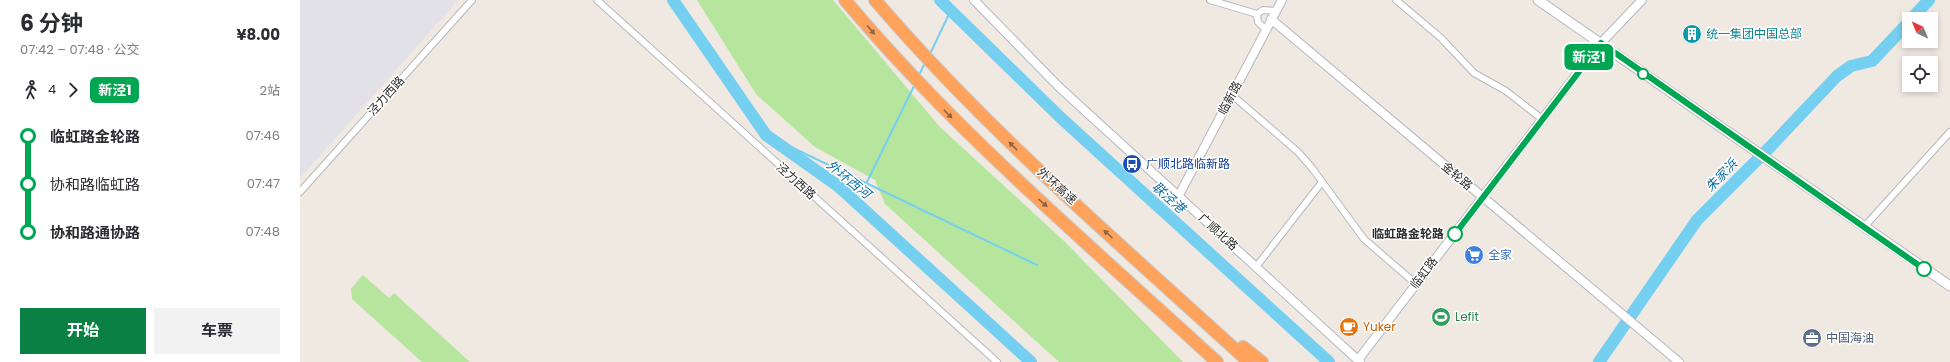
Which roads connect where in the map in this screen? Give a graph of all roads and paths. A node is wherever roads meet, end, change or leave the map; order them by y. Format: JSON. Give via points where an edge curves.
{"nodes":[{"id":1,"x":472,"y":0,"type":"edge"},
{"id":2,"x":596,"y":0,"type":"edge"},
{"id":3,"x":845,"y":0,"type":"edge"},
{"id":4,"x":875,"y":0,"type":"edge"},
{"id":5,"x":974,"y":0,"type":"edge"},
{"id":6,"x":1210,"y":0,"type":"edge"},
{"id":7,"x":1282,"y":0,"type":"edge"},
{"id":8,"x":1396,"y":0,"type":"edge"},
{"id":9,"x":1538,"y":0,"type":"edge"},
{"id":10,"x":1642,"y":0,"type":"edge"},
{"id":11,"x":1276,"y":11,"type":"junction"},
{"id":12,"x":1257,"y":14,"type":"junction"},
{"id":13,"x":1271,"y":19,"type":"junction"},
{"id":14,"x":1266,"y":30,"type":"junction"},
{"id":15,"x":1601,"y":43,"type":"junction"},
{"id":16,"x":1232,"y":95,"type":"junction"},
{"id":17,"x":1542,"y":119,"type":"junction"},
{"id":18,"x":1950,"y":132,"type":"edge"},
{"id":19,"x":1322,"y":182,"type":"junction"},
{"id":20,"x":300,"y":192,"type":"edge"},
{"id":21,"x":1179,"y":195,"type":"junction"},
{"id":22,"x":1483,"y":197,"type":"junction"},
{"id":23,"x":1864,"y":227,"type":"junction"},
{"id":24,"x":1137,"y":260,"type":"junction"},
{"id":25,"x":1256,"y":267,"type":"junction"},
{"id":26,"x":1123,"y":276,"type":"junction"},
{"id":27,"x":1416,"y":284,"type":"junction"},
{"id":28,"x":1950,"y":286,"type":"edge"},
{"id":29,"x":1359,"y":361,"type":"edge"},
{"id":30,"x":997,"y":362,"type":"edge"},
{"id":31,"x":1209,"y":362,"type":"edge"},
{"id":32,"x":1217,"y":362,"type":"edge"},
{"id":33,"x":1249,"y":362,"type":"edge"},
{"id":34,"x":1262,"y":362,"type":"edge"},
{"id":35,"x":1679,"y":362,"type":"edge"}],
"edges":[{"from":1,"to":20,"type":"street","name":"泾力西路"},
{"from":2,"to":30,"type":"street","name":"泾力西路"},
{"from":3,"to":26,"type":"highway","name":"外环高速","one_way":true,"via":[[921,86],[1005,168]]},
{"from":24,"to":4,"type":"highway","name":"外环高速","one_way":true,"via":[[1020,153],[922,54]]},
{"from":5,"to":21,"type":"street","name":"广顺北路","via":[[1059,87]]},
{"from":6,"to":12,"type":"street"},
{"from":7,"to":11,"type":"street","name":"临新路"},
{"from":8,"to":17,"type":"street","via":[[1441,38],[1474,73],[1506,91]]},
{"from":9,"to":15,"type":"main road"},
{"from":10,"to":15,"type":"street","name":"临虹路"},
{"from":11,"to":12,"type":"street","via":[[1263,10]]},
{"from":11,"to":13,"type":"street","name":"临新路"},
{"from":12,"to":14,"type":"street","via":[[1258,22]]},
{"from":13,"to":14,"type":"street","name":"临新路"},
{"from":13,"to":22,"type":"street","name":"金轮路"},
{"from":14,"to":16,"type":"street","name":"临新路"},
{"from":15,"to":17,"type":"street","name":"临虹路"},
{"from":15,"to":23,"type":"main road"},
{"from":16,"to":19,"type":"street","via":[[1298,152]]},
{"from":16,"to":21,"type":"street","name":"临新路"},
{"from":17,"to":22,"type":"street","name":"临虹路"},
{"from":18,"to":23,"type":"street"},
{"from":19,"to":25,"type":"street"},
{"from":19,"to":27,"type":"street","via":[[1364,239]]},
{"from":21,"to":25,"type":"street","name":"广顺北路"},
{"from":22,"to":27,"type":"street","name":"临虹路"},
{"from":22,"to":35,"type":"street","name":"金轮路"},
{"from":23,"to":28,"type":"main road"},
{"from":24,"to":33,"type":"highway","name":"外环高速"},
{"from":24,"to":34,"type":"highway"},
{"from":25,"to":29,"type":"street","name":"广顺北路"},
{"from":26,"to":31,"type":"highway"},
{"from":26,"to":32,"type":"highway","name":"外环高速"},
{"from":27,"to":29,"type":"street","name":"临虹路"}]}
